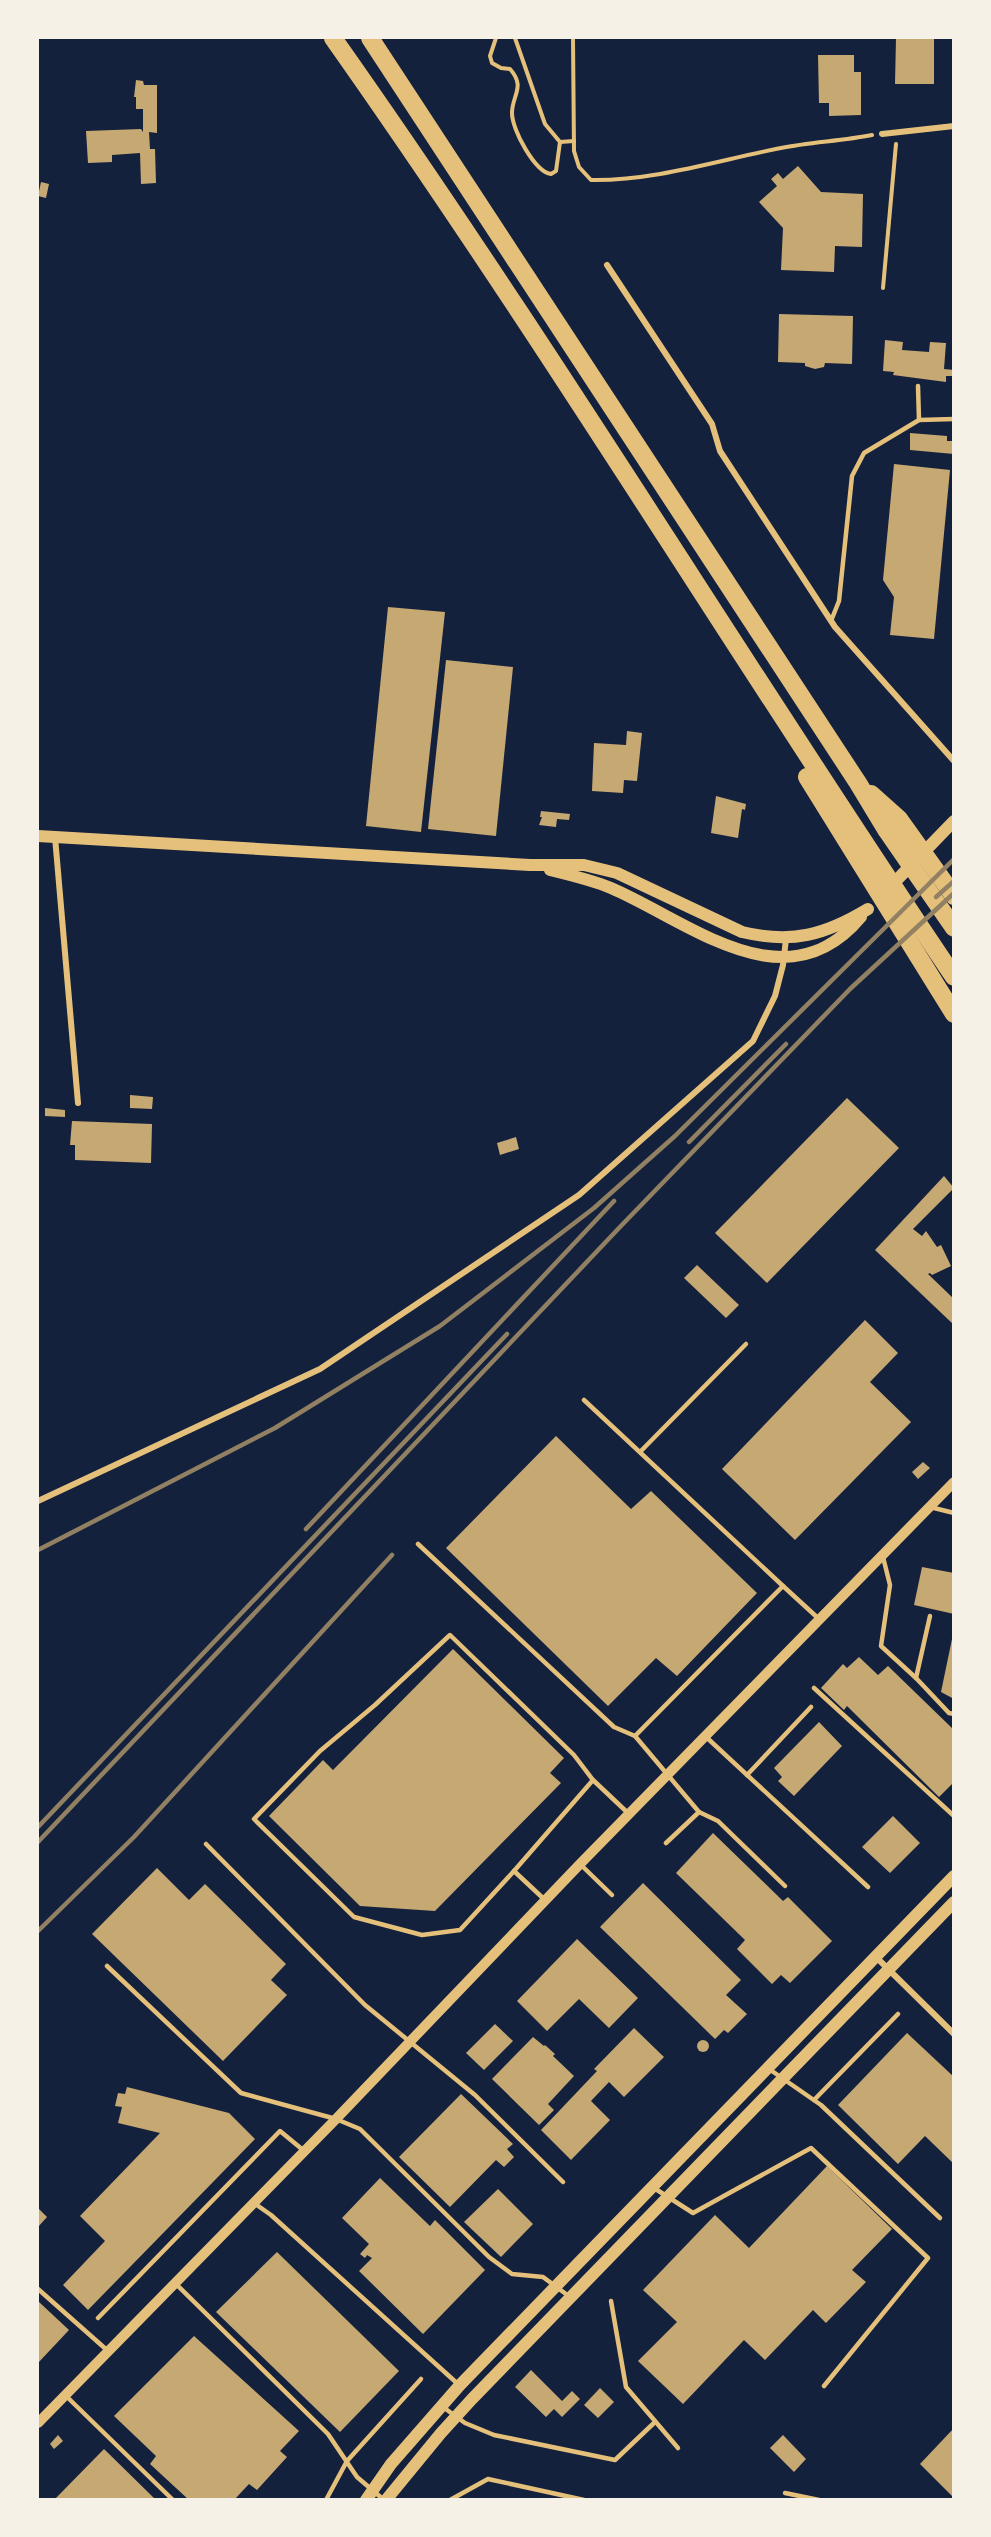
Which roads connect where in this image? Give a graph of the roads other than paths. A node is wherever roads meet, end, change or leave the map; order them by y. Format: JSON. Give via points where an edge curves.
{"nodes":[{"id":1,"x":333,"y":38,"type":"edge"},
{"id":2,"x":370,"y":38,"type":"edge"},
{"id":3,"x":954,"y":126,"type":"edge"},
{"id":4,"x":882,"y":134,"type":"road end"},
{"id":5,"x":607,"y":265,"type":"dead end"},
{"id":6,"x":918,"y":386,"type":"dead end"},
{"id":7,"x":954,"y":419,"type":"edge"},
{"id":8,"x":919,"y":420,"type":"junction"},
{"id":9,"x":831,"y":621,"type":"junction"},
{"id":10,"x":954,"y":761,"type":"edge"},
{"id":11,"x":954,"y":820,"type":"edge"},
{"id":12,"x":893,"y":825,"type":"junction"},
{"id":13,"x":38,"y":836,"type":"edge"},
{"id":14,"x":55,"y":837,"type":"junction"},
{"id":15,"x":864,"y":857,"type":"junction"},
{"id":16,"x":530,"y":865,"type":"junction"},
{"id":17,"x":954,"y":896,"type":"edge"},
{"id":18,"x":868,"y":909,"type":"junction"},
{"id":19,"x":954,"y":928,"type":"edge"},
{"id":20,"x":786,"y":939,"type":"junction"},
{"id":21,"x":784,"y":957,"type":"junction"},
{"id":22,"x":954,"y":977,"type":"edge"},
{"id":23,"x":953,"y":1013,"type":"edge"},
{"id":24,"x":78,"y":1103,"type":"dead end"},
{"id":25,"x":746,"y":1344,"type":"dead end"},
{"id":26,"x":584,"y":1400,"type":"dead end"},
{"id":27,"x":640,"y":1452,"type":"junction"},
{"id":28,"x":954,"y":1482,"type":"edge"},
{"id":29,"x":38,"y":1502,"type":"edge"},
{"id":30,"x":930,"y":1506,"type":"junction"},
{"id":31,"x":954,"y":1514,"type":"edge"},
{"id":32,"x":418,"y":1544,"type":"dead end"},
{"id":33,"x":883,"y":1554,"type":"junction"},
{"id":34,"x":783,"y":1586,"type":"junction"},
{"id":35,"x":930,"y":1616,"type":"dead end"},
{"id":36,"x":819,"y":1619,"type":"junction"},
{"id":37,"x":916,"y":1678,"type":"junction"},
{"id":38,"x":814,"y":1688,"type":"dead end"},
{"id":39,"x":811,"y":1707,"type":"dead end"},
{"id":40,"x":954,"y":1714,"type":"edge"},
{"id":41,"x":635,"y":1736,"type":"junction"},
{"id":42,"x":705,"y":1736,"type":"junction"},
{"id":43,"x":747,"y":1775,"type":"junction"},
{"id":44,"x":666,"y":1776,"type":"junction"},
{"id":45,"x":593,"y":1780,"type":"junction"},
{"id":46,"x":699,"y":1812,"type":"junction"},
{"id":47,"x":629,"y":1814,"type":"junction"},
{"id":48,"x":954,"y":1816,"type":"edge"},
{"id":49,"x":666,"y":1843,"type":"dead end"},
{"id":50,"x":206,"y":1844,"type":"dead end"},
{"id":51,"x":580,"y":1864,"type":"junction"},
{"id":52,"x":514,"y":1871,"type":"junction"},
{"id":53,"x":954,"y":1876,"type":"edge"},
{"id":54,"x":785,"y":1886,"type":"dead end"},
{"id":55,"x":868,"y":1887,"type":"dead end"},
{"id":56,"x":612,"y":1895,"type":"dead end"},
{"id":57,"x":546,"y":1900,"type":"junction"},
{"id":58,"x":954,"y":1902,"type":"edge"},
{"id":59,"x":876,"y":1957,"type":"junction"},
{"id":60,"x":107,"y":1966,"type":"dead end"},
{"id":61,"x":888,"y":1969,"type":"junction"},
{"id":62,"x":898,"y":2014,"type":"dead end"},
{"id":63,"x":954,"y":2034,"type":"edge"},
{"id":64,"x":408,"y":2042,"type":"junction"},
{"id":65,"x":769,"y":2068,"type":"junction"},
{"id":66,"x":782,"y":2078,"type":"junction"},
{"id":67,"x":814,"y":2100,"type":"junction"},
{"id":68,"x":336,"y":2119,"type":"junction"},
{"id":69,"x":303,"y":2151,"type":"junction"},
{"id":70,"x":563,"y":2182,"type":"dead end"},
{"id":71,"x":652,"y":2187,"type":"junction"},
{"id":72,"x":668,"y":2198,"type":"junction"},
{"id":73,"x":252,"y":2202,"type":"junction"},
{"id":74,"x":940,"y":2218,"type":"dead end"},
{"id":75,"x":174,"y":2282,"type":"junction"},
{"id":76,"x":556,"y":2287,"type":"junction"},
{"id":77,"x":38,"y":2289,"type":"edge"},
{"id":78,"x":572,"y":2299,"type":"junction"},
{"id":79,"x":611,"y":2301,"type":"dead end"},
{"id":80,"x":98,"y":2318,"type":"dead end"},
{"id":81,"x":108,"y":2351,"type":"junction"},
{"id":82,"x":421,"y":2379,"type":"dead end"},
{"id":83,"x":460,"y":2385,"type":"junction"},
{"id":84,"x":824,"y":2386,"type":"dead end"},
{"id":85,"x":65,"y":2394,"type":"junction"},
{"id":86,"x":441,"y":2405,"type":"junction"},
{"id":87,"x":456,"y":2416,"type":"junction"},
{"id":88,"x":655,"y":2422,"type":"junction"},
{"id":89,"x":38,"y":2423,"type":"edge"},
{"id":90,"x":678,"y":2448,"type":"dead end"},
{"id":91,"x":347,"y":2461,"type":"junction"},
{"id":92,"x":785,"y":2493,"type":"dead end"},
{"id":93,"x":369,"y":2495,"type":"edge"},
{"id":94,"x":173,"y":2499,"type":"edge"},
{"id":95,"x":326,"y":2499,"type":"edge"},
{"id":96,"x":385,"y":2499,"type":"edge"},
{"id":97,"x":450,"y":2499,"type":"edge"},
{"id":98,"x":584,"y":2499,"type":"edge"},
{"id":99,"x":819,"y":2499,"type":"edge"}],
"edges":[{"from":1,"to":15,"type":"highway","via":[[547,355],[781,715],[787,744]]},
{"from":2,"to":12,"type":"highway","via":[[858,783]]},
{"from":3,"to":4,"type":"street"},
{"from":5,"to":9,"type":"street","via":[[712,424],[720,451]]},
{"from":6,"to":8,"type":"lane"},
{"from":7,"to":8,"type":"lane"},
{"from":8,"to":9,"type":"lane","via":[[864,453],[852,476],[839,601]]},
{"from":9,"to":10,"type":"street"},
{"from":11,"to":18,"type":"main road"},
{"from":12,"to":17,"type":"highway"},
{"from":12,"to":19,"type":"highway"},
{"from":13,"to":14,"type":"main road"},
{"from":14,"to":16,"type":"main road"},
{"from":14,"to":24,"type":"street"},
{"from":15,"to":22,"type":"highway"},
{"from":15,"to":23,"type":"highway"},
{"from":16,"to":20,"type":"main road","via":[[584,865],[617,873],[742,932]]},
{"from":16,"to":21,"type":"main road","via":[[610,888],[747,954]]},
{"from":18,"to":20,"type":"main road","via":[[815,934]]},
{"from":18,"to":21,"type":"main road","via":[[833,942],[807,954]]},
{"from":20,"to":21,"type":"street"},
{"from":21,"to":29,"type":"street","via":[[775,996],[753,1041],[579,1195],[320,1369]]},
{"from":25,"to":27,"type":"lane"},
{"from":26,"to":27,"type":"lane"},
{"from":27,"to":34,"type":"lane"},
{"from":28,"to":30,"type":"street"},
{"from":30,"to":31,"type":"lane"},
{"from":30,"to":33,"type":"street"},
{"from":32,"to":41,"type":"lane","via":[[614,1727]]},
{"from":33,"to":36,"type":"street"},
{"from":33,"to":37,"type":"lane","via":[[890,1585],[881,1646]]},
{"from":34,"to":36,"type":"lane"},
{"from":34,"to":41,"type":"lane"},
{"from":35,"to":37,"type":"lane"},
{"from":36,"to":42,"type":"street"},
{"from":37,"to":40,"type":"lane"},
{"from":38,"to":48,"type":"lane"},
{"from":39,"to":43,"type":"lane"},
{"from":41,"to":44,"type":"lane"},
{"from":42,"to":43,"type":"lane"},
{"from":42,"to":44,"type":"street"},
{"from":43,"to":55,"type":"lane"},
{"from":44,"to":46,"type":"lane"},
{"from":44,"to":47,"type":"street"},
{"from":45,"to":47,"type":"lane"},
{"from":45,"to":52,"type":"lane"},
{"from":45,"to":52,"type":"lane","via":[[574,1755],[450,1635],[320,1751],[254,1819],[354,1917],[422,1935],[460,1930]]},
{"from":46,"to":49,"type":"lane"},
{"from":46,"to":54,"type":"lane","via":[[718,1821]]},
{"from":47,"to":51,"type":"street"},
{"from":50,"to":64,"type":"lane","via":[[365,2005]]},
{"from":51,"to":56,"type":"lane"},
{"from":51,"to":57,"type":"street"},
{"from":52,"to":57,"type":"lane"},
{"from":53,"to":59,"type":"main road"},
{"from":57,"to":64,"type":"street"},
{"from":58,"to":61,"type":"main road"},
{"from":59,"to":61,"type":"street"},
{"from":59,"to":65,"type":"main road"},
{"from":60,"to":68,"type":"lane","via":[[241,2093]]},
{"from":61,"to":63,"type":"street"},
{"from":61,"to":66,"type":"main road"},
{"from":62,"to":67,"type":"lane"},
{"from":64,"to":68,"type":"street"},
{"from":64,"to":70,"type":"lane","via":[[475,2095]]},
{"from":65,"to":66,"type":"lane"},
{"from":65,"to":71,"type":"main road"},
{"from":66,"to":67,"type":"lane"},
{"from":66,"to":72,"type":"main road"},
{"from":67,"to":74,"type":"lane"},
{"from":68,"to":69,"type":"street"},
{"from":68,"to":76,"type":"lane","via":[[360,2129],[489,2257],[512,2274],[543,2277]]},
{"from":69,"to":73,"type":"street"},
{"from":69,"to":80,"type":"lane","via":[[280,2130]]},
{"from":71,"to":72,"type":"lane"},
{"from":71,"to":76,"type":"main road"},
{"from":72,"to":78,"type":"main road"},
{"from":72,"to":84,"type":"lane","via":[[693,2213],[811,2148],[928,2258]]},
{"from":73,"to":75,"type":"street"},
{"from":73,"to":83,"type":"lane"},
{"from":75,"to":81,"type":"street"},
{"from":75,"to":91,"type":"lane","via":[[328,2433]]},
{"from":76,"to":78,"type":"lane"},
{"from":76,"to":83,"type":"main road"},
{"from":77,"to":81,"type":"lane"},
{"from":78,"to":87,"type":"main road"},
{"from":79,"to":88,"type":"lane","via":[[626,2387]]},
{"from":81,"to":85,"type":"street"},
{"from":82,"to":91,"type":"lane"},
{"from":83,"to":86,"type":"main road"},
{"from":85,"to":89,"type":"street"},
{"from":85,"to":94,"type":"lane"},
{"from":86,"to":87,"type":"lane"},
{"from":86,"to":93,"type":"main road"},
{"from":87,"to":88,"type":"lane","via":[[494,2435],[615,2460]]},
{"from":87,"to":96,"type":"main road"},
{"from":88,"to":90,"type":"lane"},
{"from":91,"to":93,"type":"lane"},
{"from":91,"to":95,"type":"lane"},
{"from":92,"to":99,"type":"lane"},
{"from":93,"to":96,"type":"lane"},
{"from":97,"to":98,"type":"lane","via":[[488,2479]]}]}
